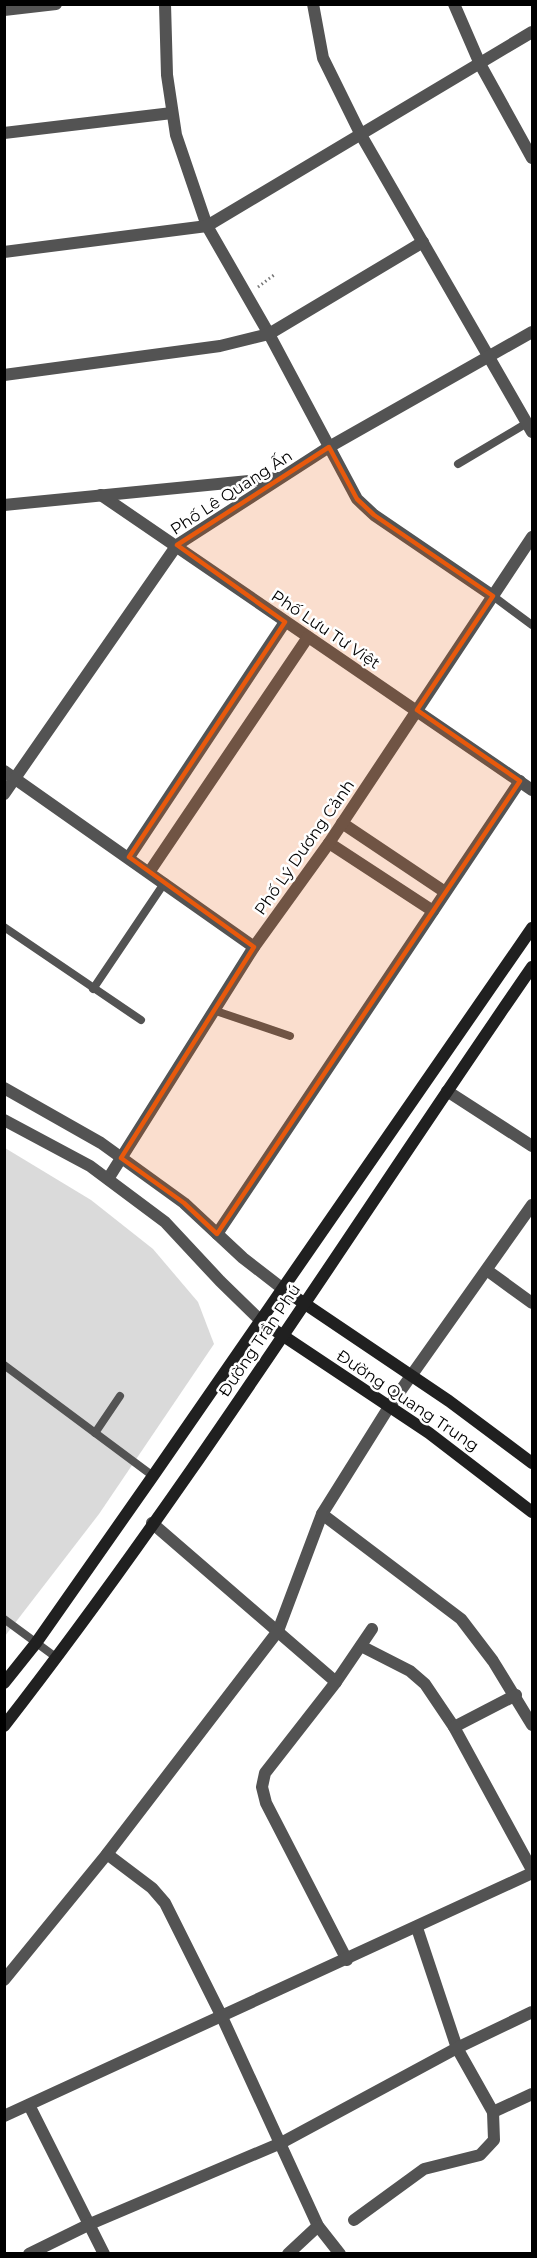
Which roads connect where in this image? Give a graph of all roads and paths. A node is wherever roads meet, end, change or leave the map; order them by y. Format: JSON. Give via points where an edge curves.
{"nodes":[{"id":1,"x":56,"y":4,"type":"edge"},
{"id":2,"x":165,"y":4,"type":"edge"},
{"id":3,"x":313,"y":4,"type":"edge"},
{"id":4,"x":454,"y":4,"type":"edge"},
{"id":5,"x":4,"y":10,"type":"edge"},
{"id":6,"x":532,"y":32,"type":"edge"},
{"id":7,"x":480,"y":64,"type":"junction"},
{"id":8,"x":172,"y":113,"type":"junction"},
{"id":9,"x":4,"y":133,"type":"edge"},
{"id":10,"x":361,"y":135,"type":"junction"},
{"id":11,"x":532,"y":158,"type":"edge"},
{"id":12,"x":207,"y":226,"type":"junction"},
{"id":13,"x":423,"y":242,"type":"junction"},
{"id":14,"x":4,"y":252,"type":"edge"},
{"id":15,"x":274,"y":275,"type":"dead end"},
{"id":16,"x":247,"y":294,"type":"junction"},
{"id":17,"x":532,"y":332,"type":"edge"},
{"id":18,"x":269,"y":334,"type":"junction"},
{"id":19,"x":489,"y":357,"type":"junction"},
{"id":20,"x":4,"y":375,"type":"edge"},
{"id":21,"x":530,"y":427,"type":"edge"},
{"id":22,"x":329,"y":447,"type":"junction"},
{"id":23,"x":458,"y":464,"type":"dead end"},
{"id":24,"x":282,"y":478,"type":"junction"},
{"id":25,"x":102,"y":495,"type":"junction"},
{"id":26,"x":4,"y":505,"type":"edge"},
{"id":27,"x":532,"y":537,"type":"edge"},
{"id":28,"x":177,"y":545,"type":"junction"},
{"id":29,"x":493,"y":596,"type":"junction"},
{"id":30,"x":285,"y":622,"type":"junction"},
{"id":31,"x":532,"y":625,"type":"edge"},
{"id":32,"x":308,"y":637,"type":"junction"},
{"id":33,"x":417,"y":710,"type":"junction"},
{"id":34,"x":10,"y":775,"type":"edge"},
{"id":35,"x":520,"y":781,"type":"junction"},
{"id":36,"x":532,"y":790,"type":"edge"},
{"id":37,"x":4,"y":794,"type":"edge"},
{"id":38,"x":342,"y":823,"type":"junction"},
{"id":39,"x":329,"y":843,"type":"junction"},
{"id":40,"x":129,"y":857,"type":"junction"},
{"id":41,"x":150,"y":871,"type":"junction"},
{"id":42,"x":165,"y":882,"type":"junction"},
{"id":43,"x":446,"y":892,"type":"junction"},
{"id":44,"x":433,"y":911,"type":"junction"},
{"id":45,"x":4,"y":927,"type":"edge"},
{"id":46,"x":532,"y":928,"type":"edge"},
{"id":47,"x":254,"y":947,"type":"junction"},
{"id":48,"x":532,"y":967,"type":"edge"},
{"id":49,"x":93,"y":989,"type":"junction"},
{"id":50,"x":213,"y":1010,"type":"junction"},
{"id":51,"x":141,"y":1020,"type":"dead end"},
{"id":52,"x":290,"y":1036,"type":"dead end"},
{"id":53,"x":4,"y":1088,"type":"edge"},
{"id":54,"x":447,"y":1091,"type":"junction"},
{"id":55,"x":4,"y":1120,"type":"edge"},
{"id":56,"x":532,"y":1146,"type":"edge"},
{"id":57,"x":121,"y":1158,"type":"junction"},
{"id":58,"x":108,"y":1179,"type":"junction"},
{"id":59,"x":532,"y":1206,"type":"edge"},
{"id":60,"x":217,"y":1234,"type":"junction"},
{"id":61,"x":488,"y":1271,"type":"junction"},
{"id":62,"x":283,"y":1289,"type":"junction"},
{"id":63,"x":532,"y":1303,"type":"edge"},
{"id":64,"x":304,"y":1304,"type":"junction"},
{"id":65,"x":261,"y":1321,"type":"junction"},
{"id":66,"x":282,"y":1335,"type":"junction"},
{"id":67,"x":4,"y":1365,"type":"edge"},
{"id":68,"x":411,"y":1374,"type":"junction"},
{"id":69,"x":120,"y":1396,"type":"dead end"},
{"id":70,"x":389,"y":1407,"type":"junction"},
{"id":71,"x":94,"y":1433,"type":"junction"},
{"id":72,"x":532,"y":1462,"type":"edge"},
{"id":73,"x":153,"y":1476,"type":"junction"},
{"id":74,"x":532,"y":1512,"type":"edge"},
{"id":75,"x":322,"y":1514,"type":"junction"},
{"id":76,"x":152,"y":1524,"type":"junction"},
{"id":77,"x":4,"y":1619,"type":"edge"},
{"id":78,"x":372,"y":1629,"type":"dead end"},
{"id":79,"x":278,"y":1631,"type":"junction"},
{"id":80,"x":36,"y":1643,"type":"junction"},
{"id":81,"x":361,"y":1646,"type":"junction"},
{"id":82,"x":57,"y":1658,"type":"junction"},
{"id":83,"x":336,"y":1682,"type":"junction"},
{"id":84,"x":4,"y":1683,"type":"edge"},
{"id":85,"x":516,"y":1695,"type":"junction"},
{"id":86,"x":532,"y":1725,"type":"edge"},
{"id":87,"x":4,"y":1726,"type":"edge"},
{"id":88,"x":454,"y":1727,"type":"junction"},
{"id":89,"x":106,"y":1854,"type":"junction"},
{"id":90,"x":532,"y":1872,"type":"edge"},
{"id":91,"x":417,"y":1928,"type":"junction"},
{"id":92,"x":347,"y":1960,"type":"junction"},
{"id":93,"x":4,"y":1980,"type":"edge"},
{"id":94,"x":532,"y":2012,"type":"edge"},
{"id":95,"x":222,"y":2017,"type":"junction"},
{"id":96,"x":456,"y":2048,"type":"junction"},
{"id":97,"x":532,"y":2094,"type":"edge"},
{"id":98,"x":30,"y":2105,"type":"junction"},
{"id":99,"x":492,"y":2112,"type":"junction"},
{"id":100,"x":4,"y":2116,"type":"edge"},
{"id":101,"x":281,"y":2143,"type":"junction"},
{"id":102,"x":354,"y":2220,"type":"dead end"},
{"id":103,"x":90,"y":2224,"type":"junction"},
{"id":104,"x":318,"y":2226,"type":"junction"},
{"id":105,"x":29,"y":2253,"type":"edge"},
{"id":106,"x":104,"y":2253,"type":"edge"},
{"id":107,"x":288,"y":2253,"type":"edge"},
{"id":108,"x":340,"y":2253,"type":"edge"}],
"edges":[{"from":1,"to":5,"type":"street"},
{"from":2,"to":8,"type":"street","via":[[166,75]]},
{"from":3,"to":10,"type":"street","via":[[323,58]]},
{"from":4,"to":7,"type":"street"},
{"from":6,"to":7,"type":"street"},
{"from":7,"to":10,"type":"street"},
{"from":7,"to":11,"type":"street"},
{"from":8,"to":9,"type":"street"},
{"from":8,"to":12,"type":"street"},
{"from":10,"to":12,"type":"street"},
{"from":10,"to":13,"type":"street"},
{"from":12,"to":14,"type":"street"},
{"from":12,"to":16,"type":"street"},
{"from":13,"to":18,"type":"street"},
{"from":13,"to":19,"type":"street"},
{"from":15,"to":16,"type":"path"},
{"from":16,"to":18,"type":"street"},
{"from":17,"to":19,"type":"street","name":"Phố Lê Quang Ấn"},
{"from":18,"to":20,"type":"street","via":[[220,346]]},
{"from":18,"to":22,"type":"street"},
{"from":19,"to":21,"type":"street"},
{"from":19,"to":22,"type":"street","name":"Phố Lê Quang Ấn"},
{"from":21,"to":23,"type":"lane"},
{"from":22,"to":24,"type":"street","name":"Phố Lê Quang Ấn"},
{"from":22,"to":29,"type":"street","via":[[357,499],[374,515]]},
{"from":24,"to":25,"type":"street"},
{"from":24,"to":28,"type":"street","name":"Phố Lê Quang Ấn"},
{"from":25,"to":26,"type":"street"},
{"from":25,"to":28,"type":"street","name":"Phố Lưu Tư Việt"},
{"from":27,"to":29,"type":"street","name":"Phố Lý Dương Cảnh"},
{"from":28,"to":30,"type":"street","name":"Phố Lưu Tư Việt"},
{"from":28,"to":34,"type":"street","name":"Phố Lê Quang Ấn"},
{"from":29,"to":31,"type":"lane"},
{"from":29,"to":33,"type":"street","name":"Phố Lý Dương Cảnh"},
{"from":30,"to":32,"type":"street","name":"Phố Lưu Tư Việt"},
{"from":30,"to":40,"type":"street"},
{"from":32,"to":33,"type":"street","name":"Phố Lưu Tư Việt"},
{"from":32,"to":41,"type":"street"},
{"from":33,"to":35,"type":"street","name":"Phố Lưu Tư Việt"},
{"from":33,"to":38,"type":"street","name":"Phố Lý Dương Cảnh"},
{"from":34,"to":37,"type":"street","name":"Phố Lê Quang Ấn"},
{"from":34,"to":40,"type":"street"},
{"from":35,"to":36,"type":"street","name":"Phố Lưu Tư Việt"},
{"from":35,"to":43,"type":"street"},
{"from":38,"to":39,"type":"street","name":"Phố Lý Dương Cảnh"},
{"from":38,"to":43,"type":"street"},
{"from":39,"to":44,"type":"street"},
{"from":39,"to":47,"type":"street","name":"Phố Lý Dương Cảnh"},
{"from":40,"to":41,"type":"street"},
{"from":41,"to":42,"type":"street"},
{"from":42,"to":47,"type":"street"},
{"from":42,"to":49,"type":"lane"},
{"from":43,"to":44,"type":"street"},
{"from":44,"to":60,"type":"street"},
{"from":45,"to":49,"type":"lane"},
{"from":46,"to":62,"type":"main road","name":"Đường Trần Phú"},
{"from":47,"to":50,"type":"street","name":"Phố Lý Dương Cảnh"},
{"from":48,"to":54,"type":"main road","name":"Đường Trần Phú"},
{"from":49,"to":51,"type":"lane"},
{"from":50,"to":52,"type":"lane"},
{"from":50,"to":57,"type":"street","name":"Phố Lý Dương Cảnh"},
{"from":53,"to":57,"type":"street"},
{"from":54,"to":56,"type":"street"},
{"from":54,"to":64,"type":"main road","name":"Đường Trần Phú"},
{"from":55,"to":58,"type":"street"},
{"from":57,"to":58,"type":"street","name":"Phố Lý Dương Cảnh"},
{"from":57,"to":60,"type":"street","via":[[184,1203]]},
{"from":58,"to":65,"type":"street","via":[[165,1222]]},
{"from":59,"to":61,"type":"street"},
{"from":60,"to":62,"type":"street"},
{"from":61,"to":63,"type":"street"},
{"from":61,"to":68,"type":"street"},
{"from":62,"to":64,"type":"main road","name":"Đường Quang Trung"},
{"from":62,"to":65,"type":"main road","name":"Đường Trần Phú"},
{"from":64,"to":66,"type":"main road","name":"Đường Trần Phú"},
{"from":64,"to":68,"type":"main road","name":"Đường Quang Trung"},
{"from":65,"to":66,"type":"main road","name":"Đường Quang Trung"},
{"from":65,"to":73,"type":"main road","name":"Đường Trần Phú"},
{"from":66,"to":70,"type":"main road","name":"Đường Quang Trung"},
{"from":66,"to":76,"type":"main road","name":"Đường Trần Phú"},
{"from":67,"to":71,"type":"lane"},
{"from":68,"to":70,"type":"street"},
{"from":68,"to":72,"type":"main road","name":"Đường Quang Trung"},
{"from":69,"to":71,"type":"lane"},
{"from":70,"to":74,"type":"main road","name":"Đường Quang Trung","via":[[484,1472]]},
{"from":70,"to":75,"type":"street"},
{"from":71,"to":73,"type":"lane"},
{"from":73,"to":80,"type":"main road","name":"Đường Trần Phú"},
{"from":75,"to":79,"type":"street"},
{"from":75,"to":85,"type":"street","via":[[460,1619]]},
{"from":76,"to":79,"type":"street"},
{"from":76,"to":82,"type":"main road","name":"Đường Trần Phú"},
{"from":77,"to":80,"type":"lane"},
{"from":78,"to":81,"type":"street"},
{"from":79,"to":83,"type":"street"},
{"from":79,"to":89,"type":"street"},
{"from":80,"to":82,"type":"lane"},
{"from":80,"to":84,"type":"main road","name":"Đường Trần Phú"},
{"from":81,"to":83,"type":"street"},
{"from":81,"to":88,"type":"street","via":[[417,1677]]},
{"from":82,"to":87,"type":"main road","name":"Đường Trần Phú"},
{"from":83,"to":92,"type":"street","via":[[265,1773],[262,1787],[266,1803]]},
{"from":85,"to":86,"type":"street"},
{"from":85,"to":88,"type":"street"},
{"from":88,"to":90,"type":"street"},
{"from":89,"to":93,"type":"street"},
{"from":89,"to":95,"type":"street","via":[[159,1895]]},
{"from":90,"to":91,"type":"street"},
{"from":91,"to":92,"type":"street"},
{"from":91,"to":96,"type":"street"},
{"from":92,"to":95,"type":"street"},
{"from":94,"to":96,"type":"street"},
{"from":95,"to":98,"type":"street"},
{"from":95,"to":101,"type":"street"},
{"from":96,"to":99,"type":"street"},
{"from":96,"to":101,"type":"street"},
{"from":97,"to":99,"type":"street"},
{"from":98,"to":100,"type":"street"},
{"from":98,"to":103,"type":"street"},
{"from":99,"to":102,"type":"street","via":[[495,2139],[480,2155],[424,2169]]},
{"from":101,"to":103,"type":"street"},
{"from":101,"to":104,"type":"street"},
{"from":103,"to":105,"type":"street"},
{"from":103,"to":106,"type":"street"},
{"from":104,"to":107,"type":"street"},
{"from":104,"to":108,"type":"street"}]}
